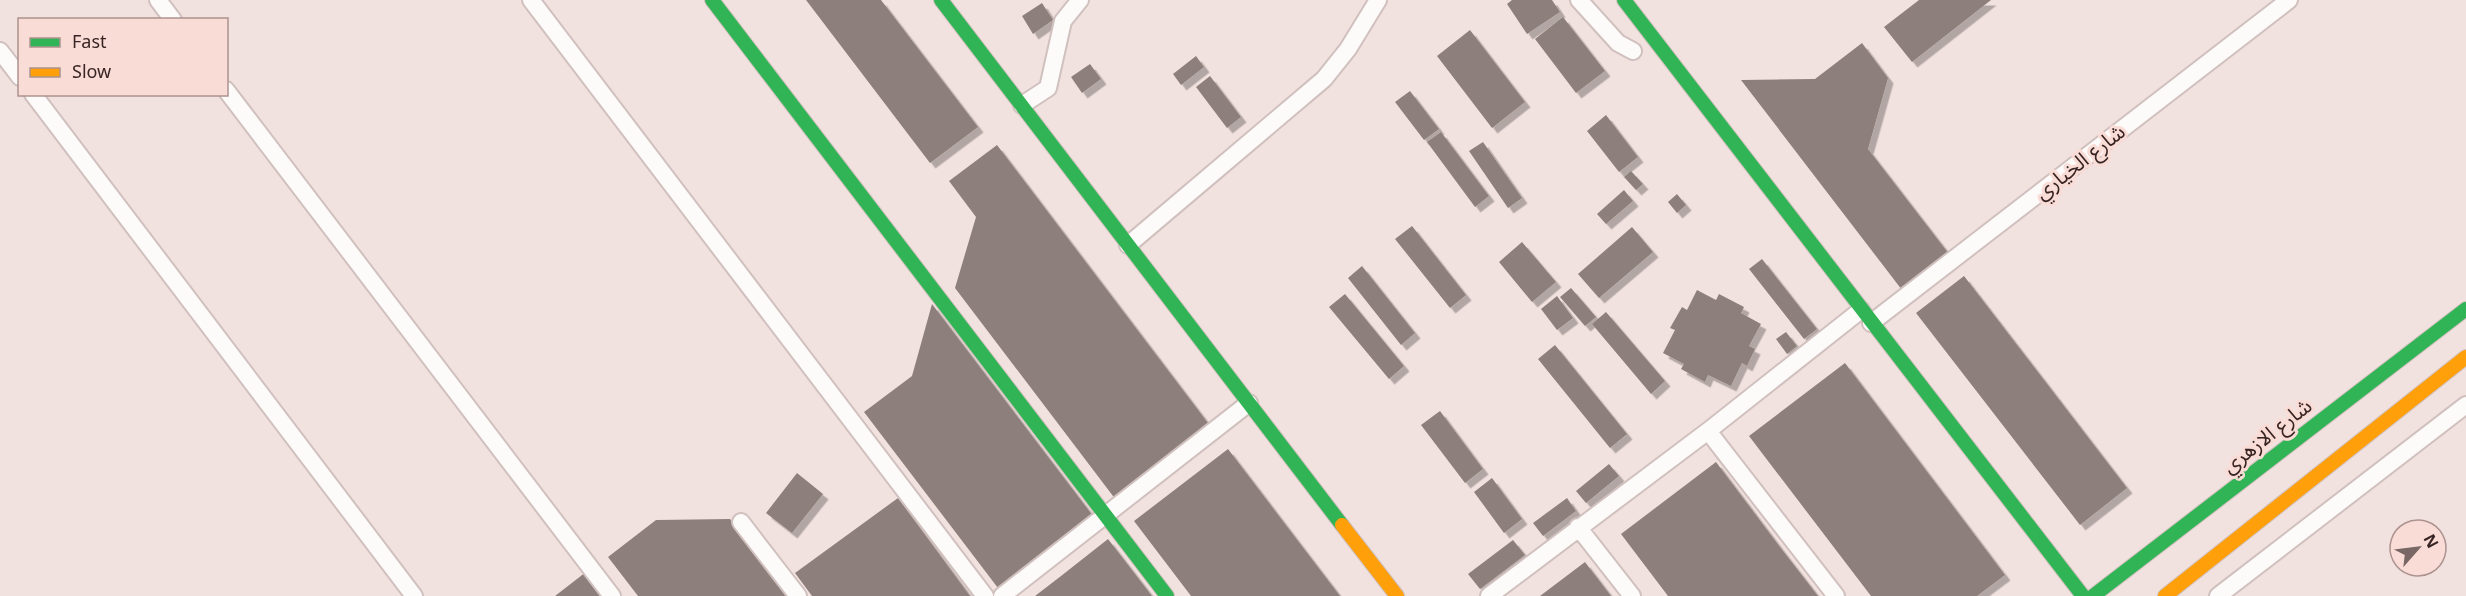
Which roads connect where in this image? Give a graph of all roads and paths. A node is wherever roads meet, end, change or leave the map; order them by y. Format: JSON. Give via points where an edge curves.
{"nodes":[{"id":1,"x":158,"y":0,"type":"edge"},
{"id":2,"x":531,"y":0,"type":"edge"},
{"id":3,"x":712,"y":0,"type":"edge"},
{"id":4,"x":941,"y":0,"type":"edge"},
{"id":5,"x":1378,"y":0,"type":"edge"},
{"id":6,"x":1579,"y":0,"type":"edge"},
{"id":7,"x":1624,"y":0,"type":"edge"},
{"id":8,"x":2289,"y":0,"type":"edge"},
{"id":9,"x":1073,"y":4,"type":"edge"},
{"id":10,"x":172,"y":18,"type":"edge"},
{"id":11,"x":0,"y":51,"type":"edge"},
{"id":12,"x":1633,"y":51,"type":"dead end"},
{"id":13,"x":18,"y":74,"type":"edge"},
{"id":14,"x":228,"y":93,"type":"edge"},
{"id":15,"x":35,"y":96,"type":"edge"},
{"id":16,"x":1022,"y":105,"type":"junction"},
{"id":17,"x":1128,"y":245,"type":"junction"},
{"id":18,"x":2466,"y":309,"type":"edge"},
{"id":19,"x":1866,"y":317,"type":"junction"},
{"id":20,"x":2466,"y":357,"type":"edge"},
{"id":21,"x":1249,"y":403,"type":"junction"},
{"id":22,"x":2466,"y":405,"type":"edge"},
{"id":23,"x":1708,"y":431,"type":"junction"},
{"id":24,"x":1105,"y":515,"type":"junction"},
{"id":25,"x":741,"y":522,"type":"dead end"},
{"id":26,"x":1578,"y":527,"type":"junction"},
{"id":27,"x":414,"y":596,"type":"edge"},
{"id":28,"x":612,"y":596,"type":"edge"},
{"id":29,"x":798,"y":596,"type":"edge"},
{"id":30,"x":985,"y":596,"type":"edge"},
{"id":31,"x":1002,"y":596,"type":"edge"},
{"id":32,"x":1167,"y":596,"type":"edge"},
{"id":33,"x":1397,"y":596,"type":"edge"},
{"id":34,"x":1489,"y":596,"type":"edge"},
{"id":35,"x":1632,"y":596,"type":"edge"},
{"id":36,"x":1836,"y":596,"type":"edge"},
{"id":37,"x":2083,"y":596,"type":"edge"},
{"id":38,"x":2093,"y":596,"type":"edge"},
{"id":39,"x":2165,"y":596,"type":"edge"},
{"id":40,"x":2218,"y":596,"type":"edge"}],
"edges":[{"from":1,"to":10,"type":"street"},
{"from":2,"to":30,"type":"street"},
{"from":3,"to":24,"type":"street"},
{"from":4,"to":16,"type":"street"},
{"from":5,"to":17,"type":"street","via":[[1324,79]]},
{"from":6,"to":12,"type":"street","via":[[1618,43]]},
{"from":7,"to":19,"type":"street"},
{"from":8,"to":19,"type":"street","name":"شارع الخياري"},
{"from":9,"to":16,"type":"street","via":[[1063,21],[1048,88]]},
{"from":11,"to":13,"type":"street"},
{"from":14,"to":28,"type":"street"},
{"from":15,"to":27,"type":"street"},
{"from":16,"to":17,"type":"street"},
{"from":17,"to":21,"type":"street"},
{"from":18,"to":38,"type":"street","name":"شارع الازهري"},
{"from":19,"to":23,"type":"street","name":"شارع الخياري"},
{"from":19,"to":37,"type":"street"},
{"from":20,"to":39,"type":"street"},
{"from":21,"to":24,"type":"street"},
{"from":21,"to":33,"type":"street"},
{"from":22,"to":40,"type":"street"},
{"from":23,"to":26,"type":"street","name":"شارع الخياري"},
{"from":23,"to":36,"type":"street"},
{"from":24,"to":31,"type":"street"},
{"from":24,"to":32,"type":"street"},
{"from":25,"to":29,"type":"street"},
{"from":26,"to":34,"type":"street","name":"شارع الخياري"},
{"from":26,"to":35,"type":"street"}]}
